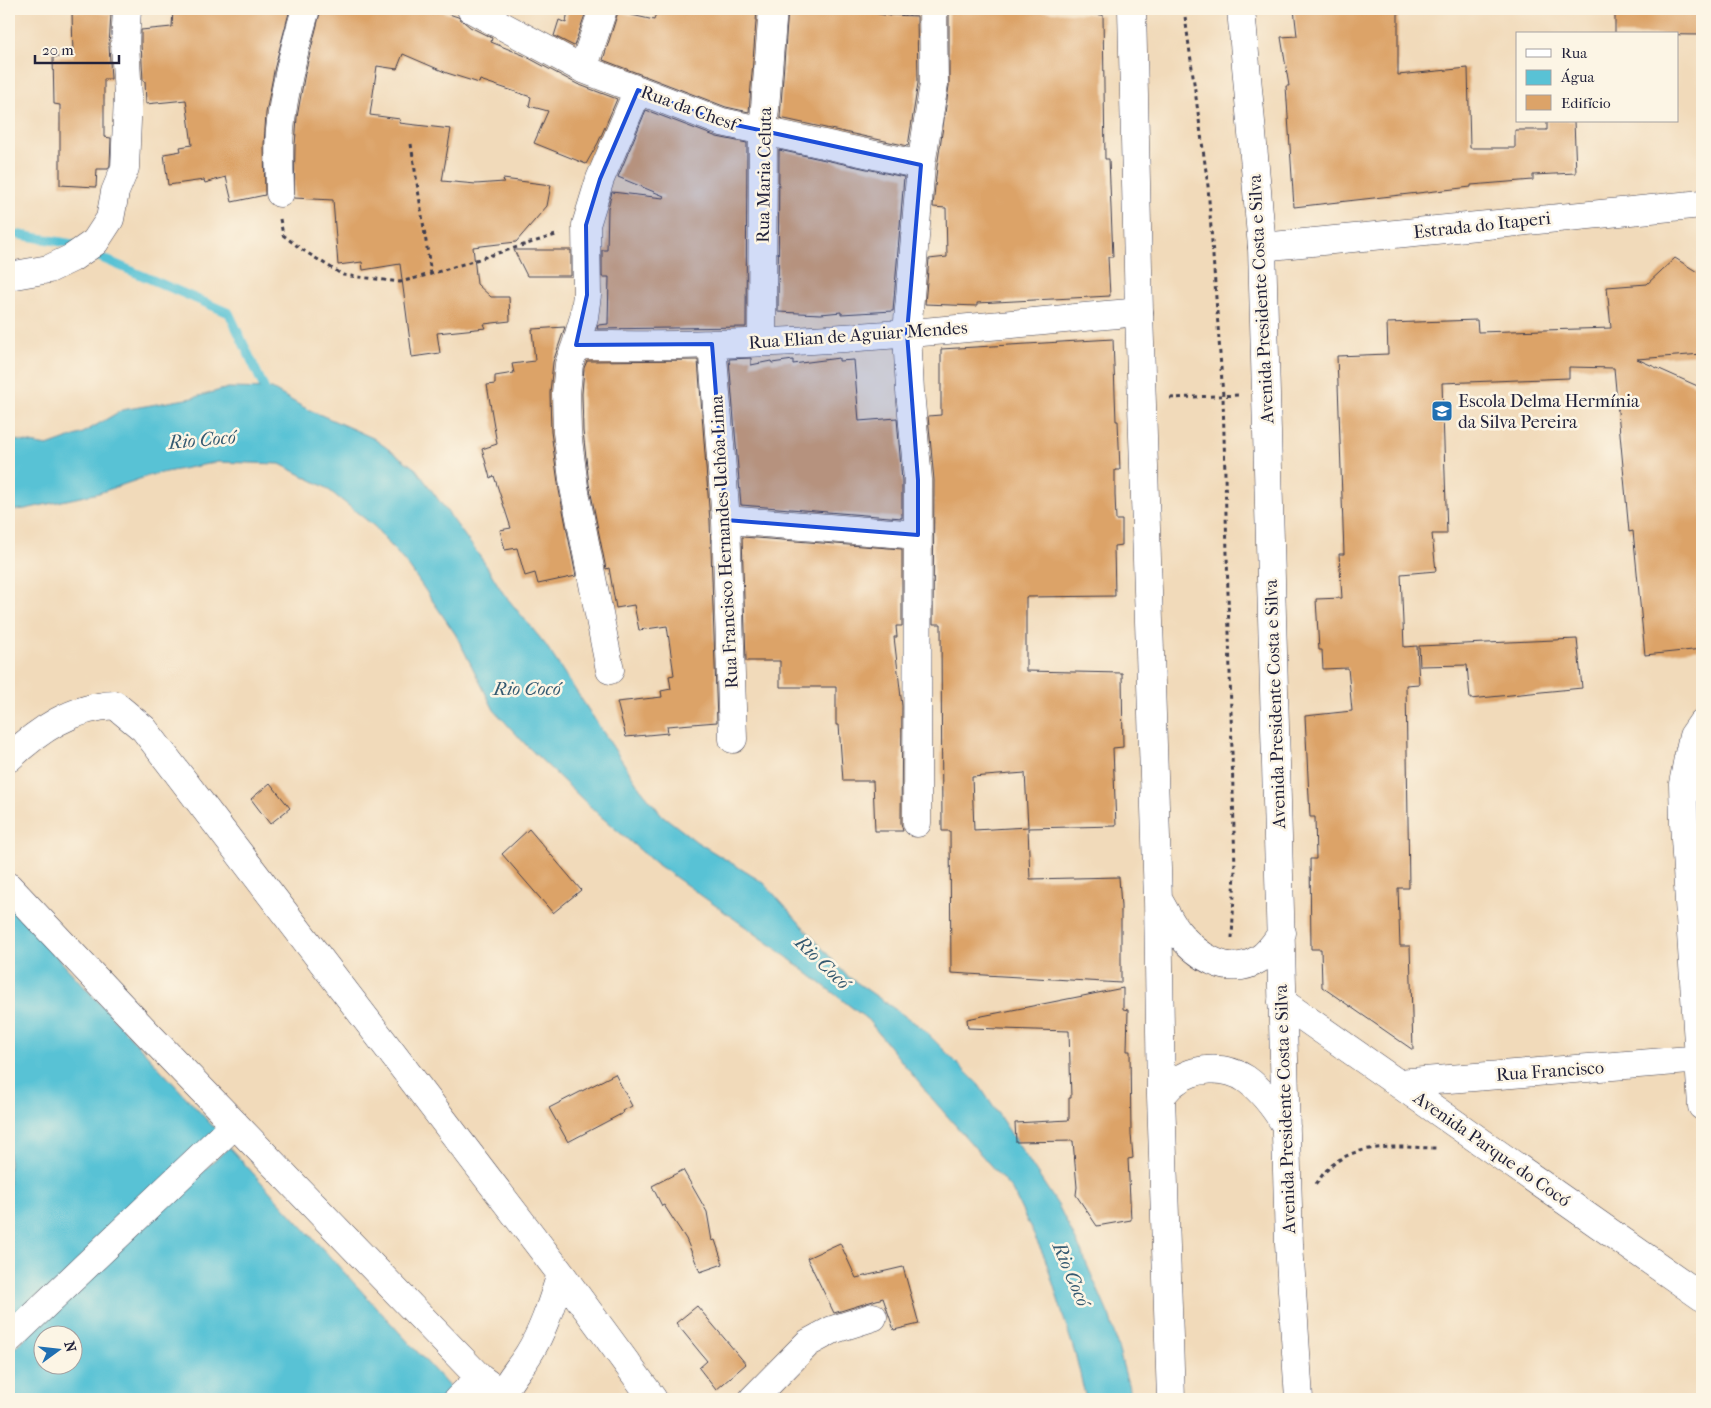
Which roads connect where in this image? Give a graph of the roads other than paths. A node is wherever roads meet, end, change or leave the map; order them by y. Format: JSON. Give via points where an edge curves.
{"nodes":[{"id":1,"x":127,"y":9,"type":"edge"},
{"id":2,"x":306,"y":9,"type":"edge"},
{"id":3,"x":471,"y":9,"type":"edge"},
{"id":4,"x":603,"y":9,"type":"edge"},
{"id":5,"x":773,"y":9,"type":"edge"},
{"id":6,"x":933,"y":9,"type":"edge"},
{"id":7,"x":1132,"y":9,"type":"edge"},
{"id":8,"x":1241,"y":9,"type":"edge"},
{"id":9,"x":583,"y":69,"type":"junction"},
{"id":10,"x":638,"y":90,"type":"junction"},
{"id":11,"x":763,"y":132,"type":"junction"},
{"id":12,"x":921,"y":165,"type":"junction"},
{"id":13,"x":280,"y":192,"type":"road end"},
{"id":14,"x":1702,"y":204,"type":"edge"},
{"id":15,"x":1262,"y":247,"type":"junction"},
{"id":16,"x":9,"y":276,"type":"edge"},
{"id":17,"x":1139,"y":312,"type":"junction"},
{"id":18,"x":907,"y":333,"type":"junction"},
{"id":19,"x":762,"y":342,"type":"junction"},
{"id":20,"x":712,"y":344,"type":"junction"},
{"id":21,"x":576,"y":345,"type":"junction"},
{"id":22,"x":726,"y":520,"type":"junction"},
{"id":23,"x":918,"y":535,"type":"junction"},
{"id":24,"x":610,"y":670,"type":"dead end"},
{"id":25,"x":1702,"y":723,"type":"edge"},
{"id":26,"x":733,"y":739,"type":"dead end"},
{"id":27,"x":9,"y":758,"type":"edge"},
{"id":28,"x":917,"y":823,"type":"dead end"},
{"id":29,"x":9,"y":887,"type":"edge"},
{"id":30,"x":1158,"y":900,"type":"junction"},
{"id":31,"x":1282,"y":933,"type":"junction"},
{"id":32,"x":1282,"y":1002,"type":"junction"},
{"id":33,"x":1701,"y":1060,"type":"edge"},
{"id":34,"x":1398,"y":1083,"type":"junction"},
{"id":35,"x":1161,"y":1096,"type":"junction"},
{"id":36,"x":1702,"y":1106,"type":"edge"},
{"id":37,"x":235,"y":1124,"type":"junction"},
{"id":38,"x":1286,"y":1126,"type":"junction"},
{"id":39,"x":560,"y":1274,"type":"junction"},
{"id":40,"x":1702,"y":1298,"type":"edge"},
{"id":41,"x":874,"y":1318,"type":"dead end"},
{"id":42,"x":9,"y":1339,"type":"edge"},
{"id":43,"x":480,"y":1378,"type":"junction"},
{"id":44,"x":503,"y":1397,"type":"edge"},
{"id":45,"x":458,"y":1399,"type":"edge"},
{"id":46,"x":653,"y":1399,"type":"edge"},
{"id":47,"x":753,"y":1399,"type":"edge"},
{"id":48,"x":1171,"y":1399,"type":"edge"},
{"id":49,"x":1299,"y":1399,"type":"edge"}],
"edges":[{"from":1,"to":16,"type":"street","via":[[125,168],[115,192],[110,220],[95,242],[72,258],[49,268]]},
{"from":2,"to":13,"type":"street","via":[[284,97]]},
{"from":3,"to":9,"type":"street","name":"Rua da Chesf"},
{"from":4,"to":9,"type":"street"},
{"from":5,"to":11,"type":"street","name":"Rua Maria Celuta"},
{"from":6,"to":12,"type":"street","via":[[934,84]]},
{"from":7,"to":17,"type":"street"},
{"from":8,"to":15,"type":"street","name":"Avenida Presidente Costa e Silva"},
{"from":9,"to":10,"type":"street","name":"Rua da Chesf"},
{"from":10,"to":11,"type":"street","name":"Rua da Chesf","via":[[722,122]]},
{"from":10,"to":21,"type":"street","via":[[600,179],[586,225],[587,295]]},
{"from":11,"to":12,"type":"street","name":"Rua da Chesf"},
{"from":11,"to":19,"type":"street","name":"Rua Maria Celuta"},
{"from":12,"to":18,"type":"street"},
{"from":14,"to":15,"type":"street","name":"Estrada do Itaperi"},
{"from":15,"to":31,"type":"street","name":"Avenida Presidente Costa e Silva"},
{"from":17,"to":18,"type":"street","name":"Rua Elian de Aguiar Mendes"},
{"from":17,"to":30,"type":"street"},
{"from":18,"to":19,"type":"street","name":"Rua Elian de Aguiar Mendes"},
{"from":18,"to":23,"type":"street","via":[[918,480]]},
{"from":19,"to":20,"type":"street","name":"Rua Elian de Aguiar Mendes"},
{"from":20,"to":21,"type":"street","name":"Rua Elian de Aguiar Mendes"},
{"from":20,"to":22,"type":"street","name":"Rua Francisco Hernandes Uchôa Lima"},
{"from":21,"to":24,"type":"street","via":[[568,364],[567,432],[574,487]]},
{"from":22,"to":23,"type":"street"},
{"from":22,"to":26,"type":"street","name":"Rua Francisco Hernandes Uchôa Lima"},
{"from":23,"to":28,"type":"street"},
{"from":25,"to":33,"type":"street","via":[[1693,736],[1684,784]]},
{"from":27,"to":39,"type":"street","via":[[40,732],[68,715],[98,706],[115,705],[144,729]]},
{"from":29,"to":37,"type":"street"},
{"from":30,"to":31,"type":"street","via":[[1189,944],[1216,963],[1230,967],[1244,966],[1260,959]]},
{"from":30,"to":35,"type":"street"},
{"from":31,"to":32,"type":"street","name":"Avenida Presidente Costa e Silva"},
{"from":32,"to":34,"type":"street","name":"Avenida Parque do Cocó"},
{"from":32,"to":38,"type":"street","name":"Avenida Presidente Costa e Silva"},
{"from":33,"to":34,"type":"street","name":"Rua Francisco"},
{"from":33,"to":36,"type":"street"},
{"from":34,"to":40,"type":"street","name":"Avenida Parque do Cocó"},
{"from":35,"to":38,"type":"street","via":[[1174,1082],[1188,1074],[1218,1069],[1244,1078],[1258,1089]]},
{"from":35,"to":48,"type":"street"},
{"from":37,"to":42,"type":"street"},
{"from":37,"to":43,"type":"street"},
{"from":38,"to":49,"type":"street","name":"Avenida Presidente Costa e Silva","via":[[1289,1244]]},
{"from":39,"to":44,"type":"street","via":[[546,1320],[528,1355],[508,1381]]},
{"from":39,"to":46,"type":"street"},
{"from":41,"to":47,"type":"street","via":[[832,1330],[808,1343]]},
{"from":43,"to":44,"type":"street"},
{"from":43,"to":45,"type":"street"}]}
